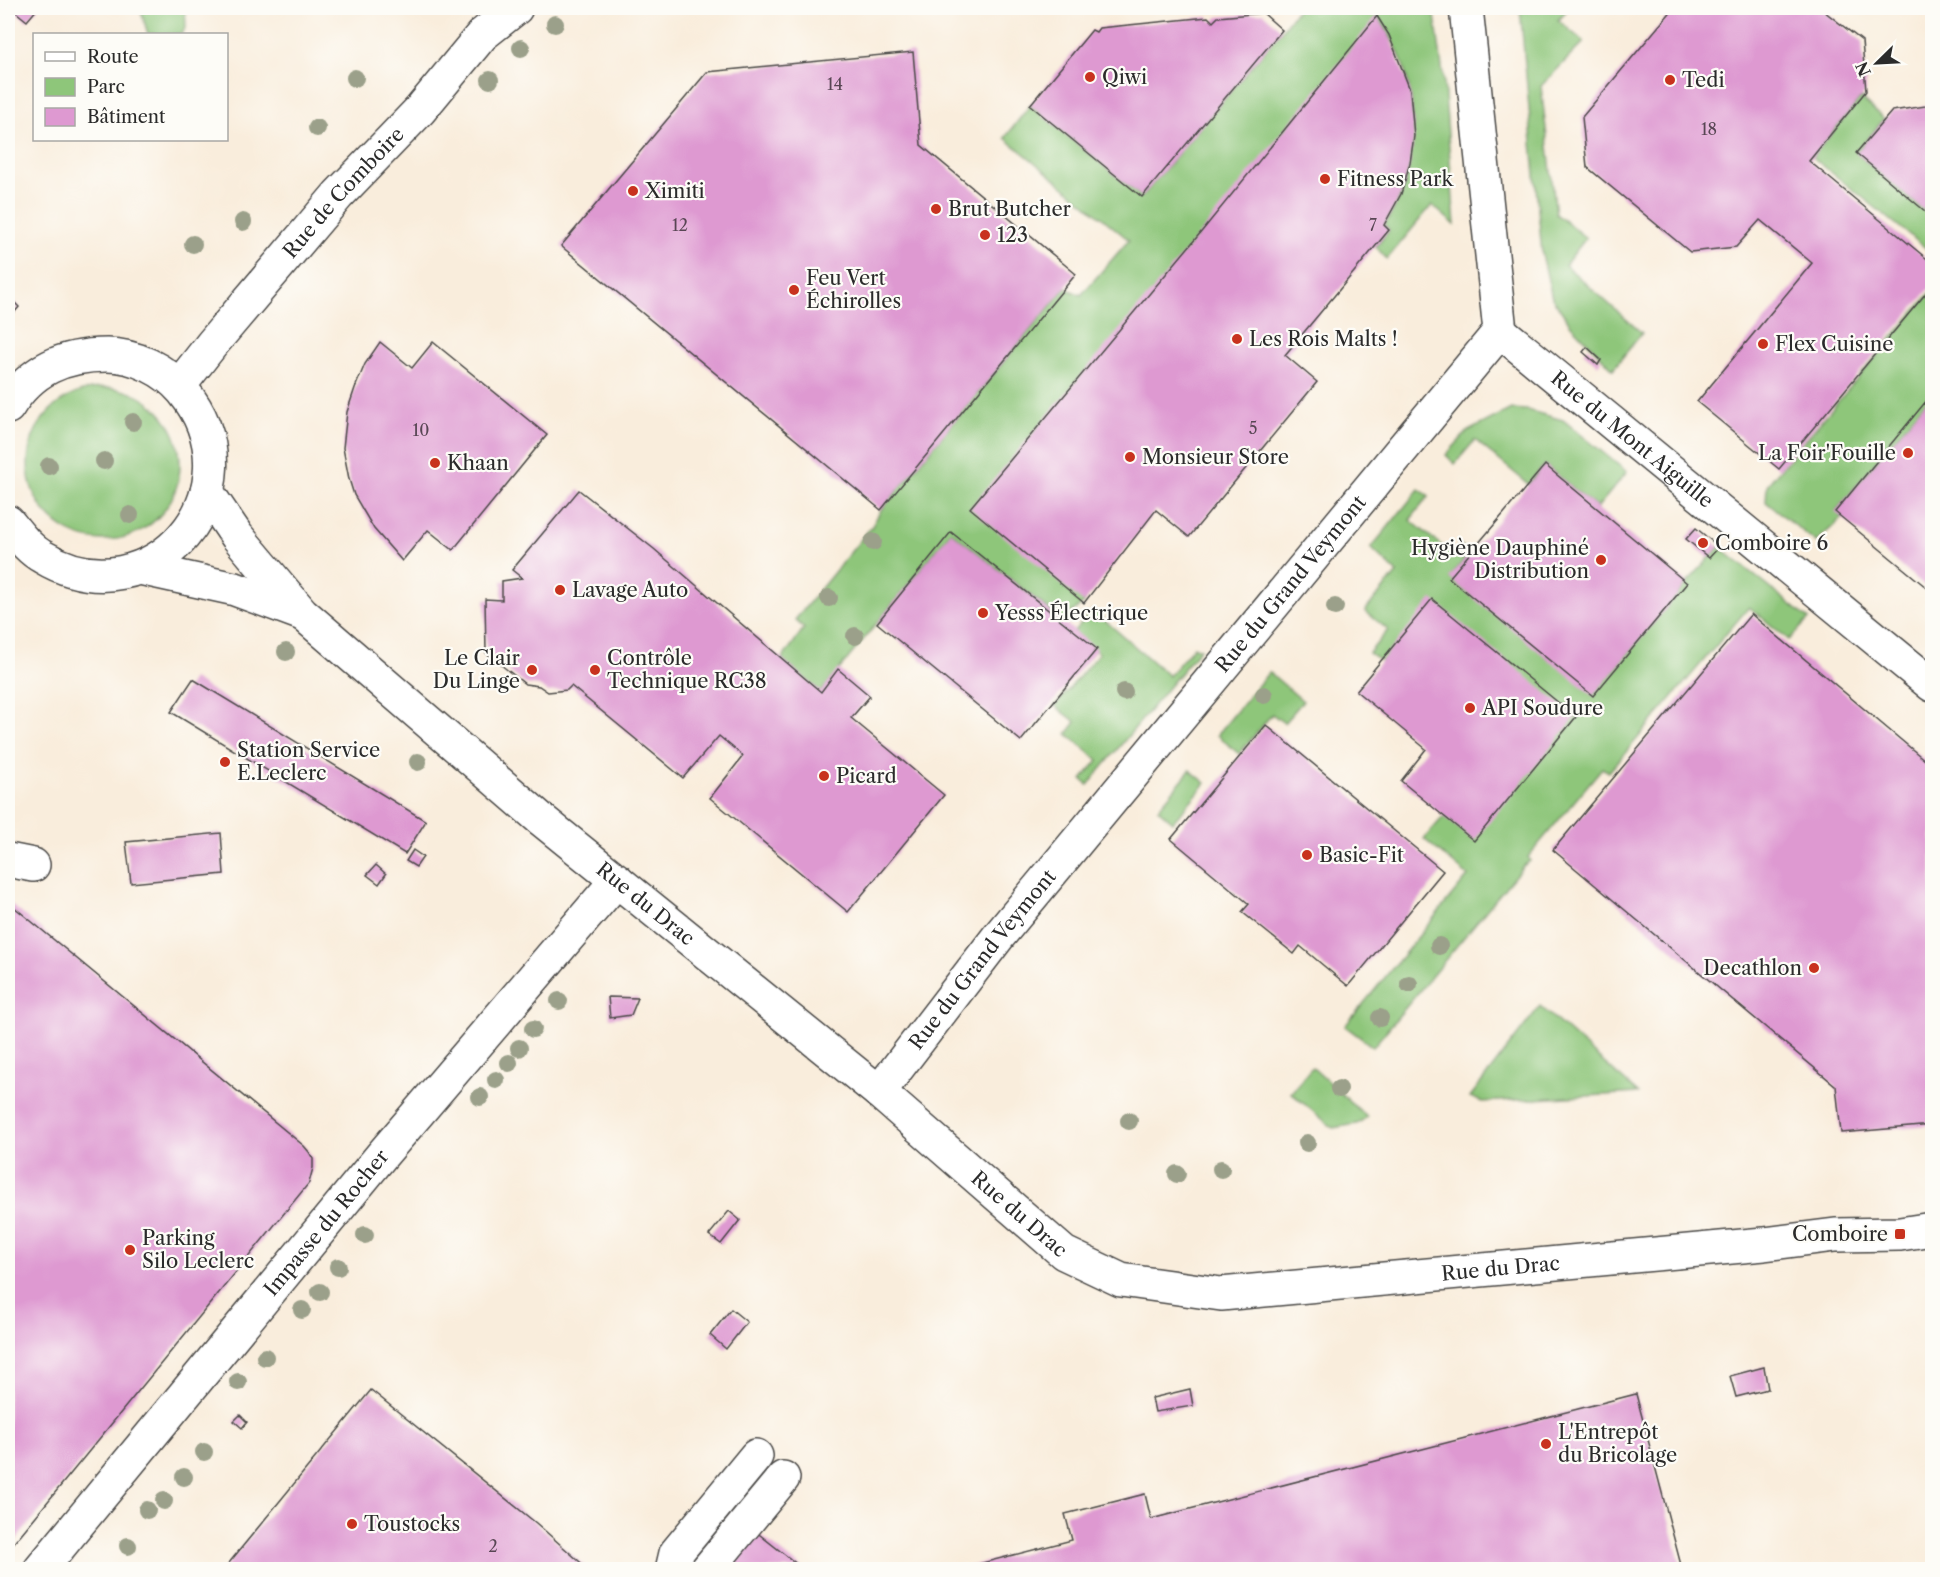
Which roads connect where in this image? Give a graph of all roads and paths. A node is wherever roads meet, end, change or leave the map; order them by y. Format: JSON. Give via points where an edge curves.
{"nodes":[{"id":1,"x":516,"y":8,"type":"edge"},
{"id":2,"x":1466,"y":8,"type":"edge"},
{"id":3,"x":1500,"y":331,"type":"junction"},
{"id":4,"x":179,"y":386,"type":"junction"},
{"id":5,"x":8,"y":407,"type":"edge"},
{"id":6,"x":207,"y":492,"type":"junction"},
{"id":7,"x":8,"y":522,"type":"edge"},
{"id":8,"x":139,"y":568,"type":"junction"},
{"id":9,"x":302,"y":613,"type":"junction"},
{"id":10,"x":1932,"y":685,"type":"edge"},
{"id":11,"x":617,"y":880,"type":"junction"},
{"id":12,"x":879,"y":1092,"type":"junction"},
{"id":13,"x":1932,"y":1229,"type":"edge"},
{"id":14,"x":756,"y":1456,"type":"dead end"},
{"id":15,"x":783,"y":1478,"type":"dead end"},
{"id":16,"x":40,"y":1569,"type":"edge"},
{"id":17,"x":672,"y":1569,"type":"edge"},
{"id":18,"x":707,"y":1569,"type":"edge"}],
"edges":[{"from":1,"to":4,"type":"street","name":"Rue de Comboire","via":[[482,35],[420,110],[338,195]]},
{"from":2,"to":3,"type":"street"},
{"from":3,"to":10,"type":"street","name":"Rue du Mont Aiguille"},
{"from":3,"to":12,"type":"street","name":"Rue du Grand Veymont","via":[[998,938]]},
{"from":4,"to":5,"type":"street","via":[[145,363],[118,355],[86,355],[46,369],[27,382]]},
{"from":4,"to":6,"type":"street","via":[[193,404],[208,438],[211,475]]},
{"from":6,"to":8,"type":"street","via":[[198,517],[181,540]]},
{"from":6,"to":9,"type":"street","via":[[237,536]]},
{"from":7,"to":8,"type":"street","via":[[26,544],[60,566],[98,574]]},
{"from":8,"to":9,"type":"street","via":[[235,589]]},
{"from":9,"to":11,"type":"street","name":"Rue du Drac"},
{"from":11,"to":12,"type":"street","name":"Rue du Drac"},
{"from":11,"to":16,"type":"street","name":"Impasse du Rocher","via":[[382,1155]]},
{"from":12,"to":13,"type":"street","name":"Rue du Drac","via":[[1064,1252],[1121,1280],[1221,1294]]},
{"from":14,"to":17,"type":"street","via":[[676,1553]]},
{"from":15,"to":18,"type":"street"}]}
